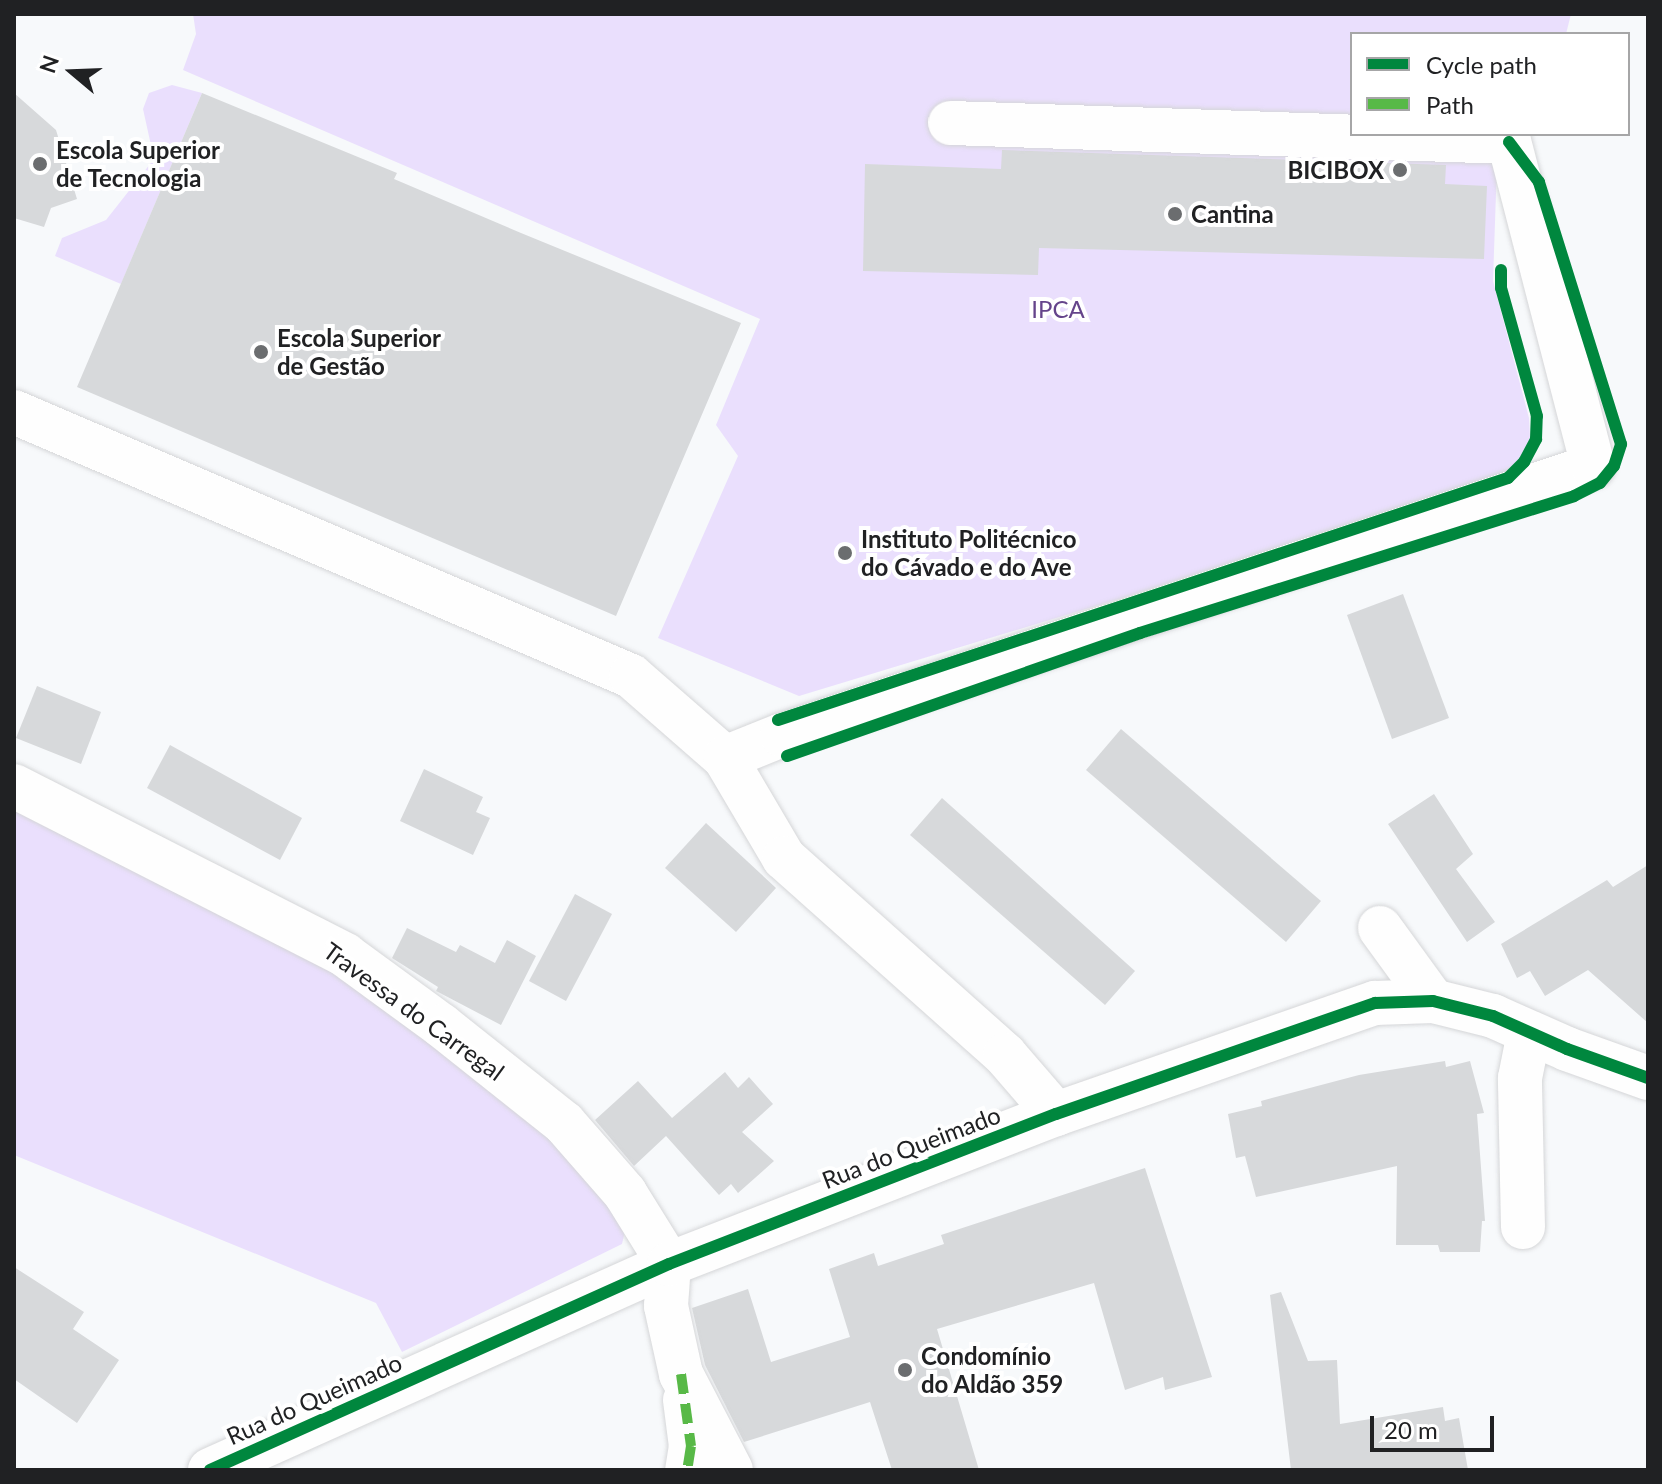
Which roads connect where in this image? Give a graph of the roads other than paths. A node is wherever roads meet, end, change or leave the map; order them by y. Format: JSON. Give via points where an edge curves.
{"nodes":[{"id":1,"x":950,"y":123,"type":"dead end"},
{"id":2,"x":14,"y":412,"type":"edge"},
{"id":3,"x":725,"y":758,"type":"junction"},
{"id":4,"x":14,"y":786,"type":"edge"},
{"id":5,"x":1380,"y":928,"type":"dead end"},
{"id":6,"x":1433,"y":1001,"type":"junction"},
{"id":7,"x":1548,"y":1041,"type":"junction"},
{"id":8,"x":1648,"y":1078,"type":"edge"},
{"id":9,"x":1056,"y":1114,"type":"junction"},
{"id":10,"x":1523,"y":1227,"type":"dead end"},
{"id":11,"x":669,"y":1264,"type":"junction"},
{"id":12,"x":681,"y":1374,"type":"junction"},
{"id":13,"x":288,"y":1451,"type":"edge"},
{"id":14,"x":210,"y":1470,"type":"edge"},
{"id":15,"x":687,"y":1470,"type":"edge"},
{"id":16,"x":731,"y":1470,"type":"edge"}],
"edges":[{"from":1,"to":3,"type":"street","via":[[1509,142],[1593,466]]},
{"from":2,"to":3,"type":"street","via":[[631,676]]},
{"from":3,"to":9,"type":"street","via":[[790,849],[1005,1055]]},
{"from":4,"to":11,"type":"street","name":"Travessa do Carregal","via":[[345,955],[382,982],[564,1123],[625,1193]]},
{"from":5,"to":6,"type":"street"},
{"from":6,"to":7,"type":"street","name":"Rua do Queimado","via":[[1493,1016]]},
{"from":6,"to":9,"type":"street","name":"Rua do Queimado","via":[[1375,1003]]},
{"from":7,"to":8,"type":"street","name":"Rua do Queimado"},
{"from":7,"to":10,"type":"street","via":[[1520,1078]]},
{"from":9,"to":11,"type":"street","name":"Rua do Queimado"},
{"from":11,"to":12,"type":"street","via":[[666,1306]]},
{"from":11,"to":13,"type":"street","name":"Rua do Queimado"},
{"from":12,"to":15,"type":"street","via":[[691,1446]]},
{"from":12,"to":16,"type":"street"},
{"from":13,"to":14,"type":"street","name":"Rua do Queimado"}]}
